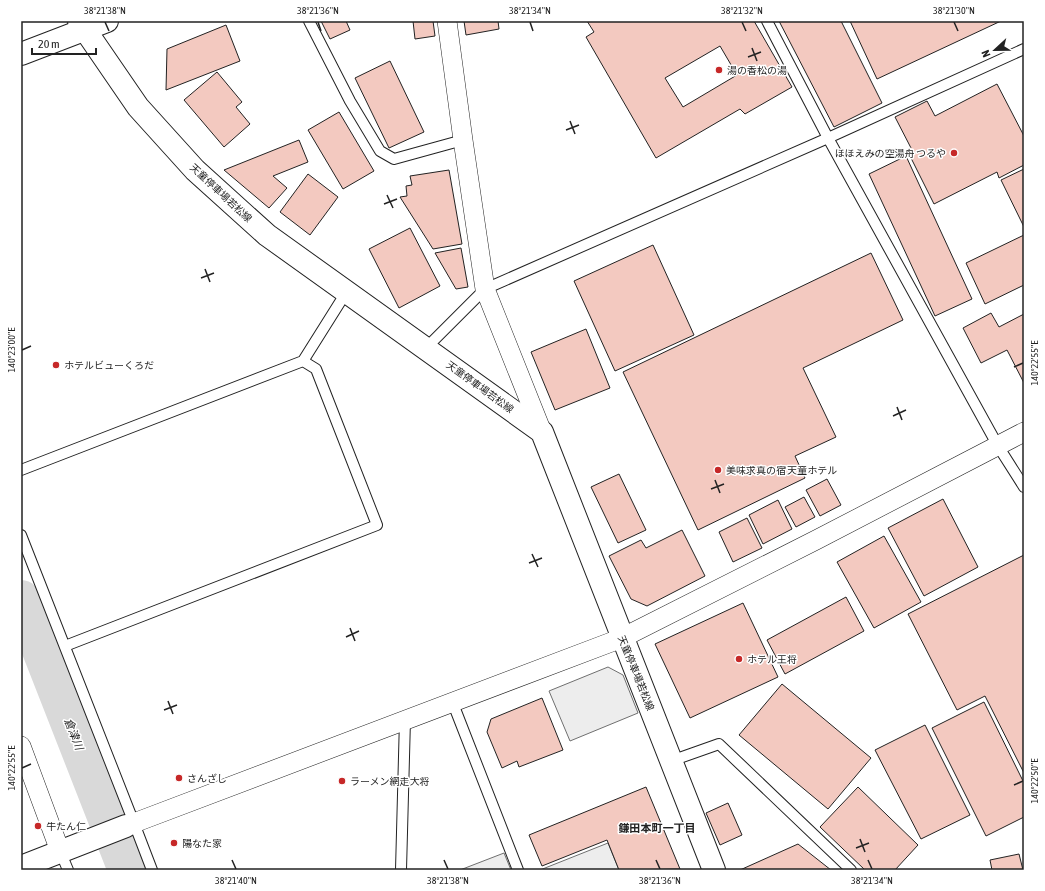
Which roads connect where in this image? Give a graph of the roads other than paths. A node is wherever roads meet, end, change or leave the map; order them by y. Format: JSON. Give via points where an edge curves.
{"nodes":[{"id":1,"x":107,"y":21,"type":"edge"},
{"id":2,"x":309,"y":21,"type":"edge"},
{"id":3,"x":448,"y":21,"type":"edge"},
{"id":4,"x":767,"y":21,"type":"edge"},
{"id":5,"x":81,"y":25,"type":"edge"},
{"id":6,"x":1024,"y":49,"type":"edge"},
{"id":7,"x":21,"y":54,"type":"edge"},
{"id":8,"x":828,"y":138,"type":"junction"},
{"id":9,"x":463,"y":140,"type":"junction"},
{"id":10,"x":485,"y":289,"type":"junction"},
{"id":11,"x":347,"y":291,"type":"junction"},
{"id":12,"x":426,"y":348,"type":"junction"},
{"id":13,"x":303,"y":361,"type":"junction"},
{"id":14,"x":542,"y":432,"type":"junction"},
{"id":15,"x":1024,"y":432,"type":"edge"},
{"id":16,"x":998,"y":446,"type":"junction"},
{"id":17,"x":21,"y":470,"type":"edge"},
{"id":18,"x":1024,"y":487,"type":"edge"},
{"id":19,"x":21,"y":535,"type":"edge"},
{"id":20,"x":622,"y":638,"type":"junction"},
{"id":21,"x":65,"y":646,"type":"junction"},
{"id":22,"x":452,"y":701,"type":"junction"},
{"id":23,"x":404,"y":719,"type":"junction"},
{"id":24,"x":21,"y":746,"type":"edge"},
{"id":25,"x":671,"y":761,"type":"junction"},
{"id":26,"x":130,"y":824,"type":"junction"},
{"id":27,"x":66,"y":856,"type":"edge"},
{"id":28,"x":21,"y":866,"type":"edge"},
{"id":29,"x":152,"y":870,"type":"edge"},
{"id":30,"x":401,"y":870,"type":"edge"},
{"id":31,"x":518,"y":870,"type":"edge"},
{"id":32,"x":713,"y":870,"type":"edge"},
{"id":33,"x":851,"y":870,"type":"edge"}],
"edges":[{"from":1,"to":5,"type":"main road"},
{"from":2,"to":9,"type":"lane","via":[[350,101],[380,151],[394,159]]},
{"from":3,"to":9,"type":"street"},
{"from":4,"to":8,"type":"lane"},
{"from":5,"to":7,"type":"main road"},
{"from":5,"to":11,"type":"main road","name":"天童停車場若松線","via":[[138,108],[195,170],[267,235]]},
{"from":6,"to":8,"type":"lane"},
{"from":8,"to":10,"type":"lane"},
{"from":8,"to":16,"type":"lane"},
{"from":9,"to":10,"type":"street"},
{"from":10,"to":12,"type":"lane"},
{"from":10,"to":14,"type":"street"},
{"from":11,"to":12,"type":"main road","name":"天童停車場若松線"},
{"from":11,"to":13,"type":"lane"},
{"from":12,"to":14,"type":"main road","name":"天童停車場若松線"},
{"from":13,"to":17,"type":"lane"},
{"from":13,"to":21,"type":"lane","via":[[316,369],[377,525]]},
{"from":14,"to":20,"type":"main road","name":"天童停車場若松線"},
{"from":15,"to":16,"type":"street"},
{"from":16,"to":18,"type":"lane"},
{"from":16,"to":20,"type":"street"},
{"from":19,"to":21,"type":"lane"},
{"from":20,"to":22,"type":"street"},
{"from":20,"to":25,"type":"main road","name":"天童停車場若松線"},
{"from":21,"to":26,"type":"lane"},
{"from":22,"to":23,"type":"street"},
{"from":22,"to":31,"type":"lane"},
{"from":23,"to":26,"type":"street"},
{"from":23,"to":30,"type":"lane"},
{"from":24,"to":27,"type":"street"},
{"from":25,"to":32,"type":"main road","name":"天童停車場若松線"},
{"from":25,"to":33,"type":"lane","via":[[719,744]]},
{"from":26,"to":27,"type":"main road"},
{"from":26,"to":29,"type":"lane"},
{"from":27,"to":28,"type":"main road"}]}
